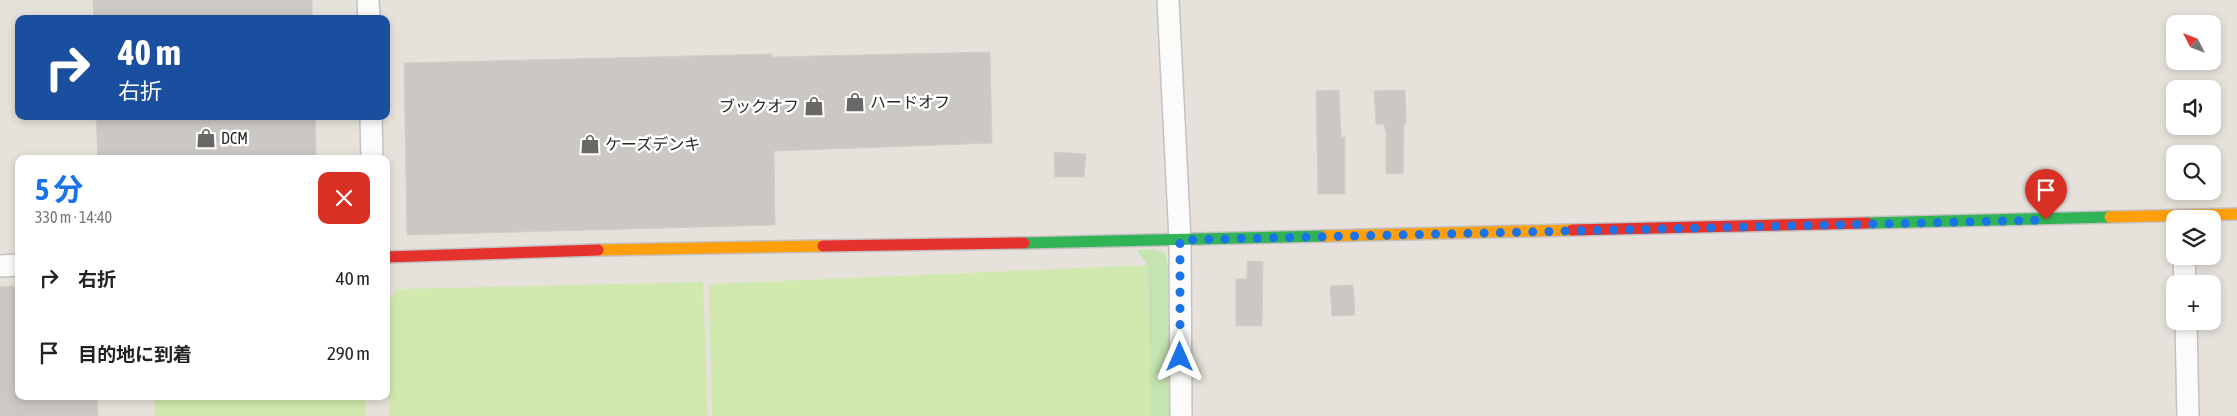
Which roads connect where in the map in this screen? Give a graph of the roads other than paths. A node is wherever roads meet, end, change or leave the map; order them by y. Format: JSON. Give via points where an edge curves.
{"nodes":[{"id":1,"x":368,"y":0,"type":"edge"},
{"id":2,"x":1168,"y":0,"type":"edge"},
{"id":3,"x":369,"y":15,"type":"edge"},
{"id":4,"x":371,"y":120,"type":"edge"},
{"id":5,"x":372,"y":155,"type":"edge"},
{"id":6,"x":2237,"y":214,"type":"edge"},
{"id":7,"x":2221,"y":215,"type":"edge"},
{"id":8,"x":2166,"y":218,"type":"edge"},
{"id":9,"x":1180,"y":240,"type":"junction"},
{"id":10,"x":390,"y":257,"type":"edge"},
{"id":11,"x":15,"y":265,"type":"edge"},
{"id":12,"x":0,"y":266,"type":"edge"},
{"id":13,"x":2186,"y":330,"type":"edge"},
{"id":14,"x":1181,"y":416,"type":"edge"},
{"id":15,"x":2188,"y":416,"type":"edge"}],
"edges":[{"from":1,"to":3,"type":"street"},
{"from":2,"to":9,"type":"street"},
{"from":4,"to":5,"type":"street"},
{"from":6,"to":7,"type":"street"},
{"from":8,"to":9,"type":"street"},
{"from":9,"to":10,"type":"street","via":[[631,249]]},
{"from":9,"to":14,"type":"street"},
{"from":11,"to":12,"type":"street"},
{"from":13,"to":15,"type":"street"}]}
